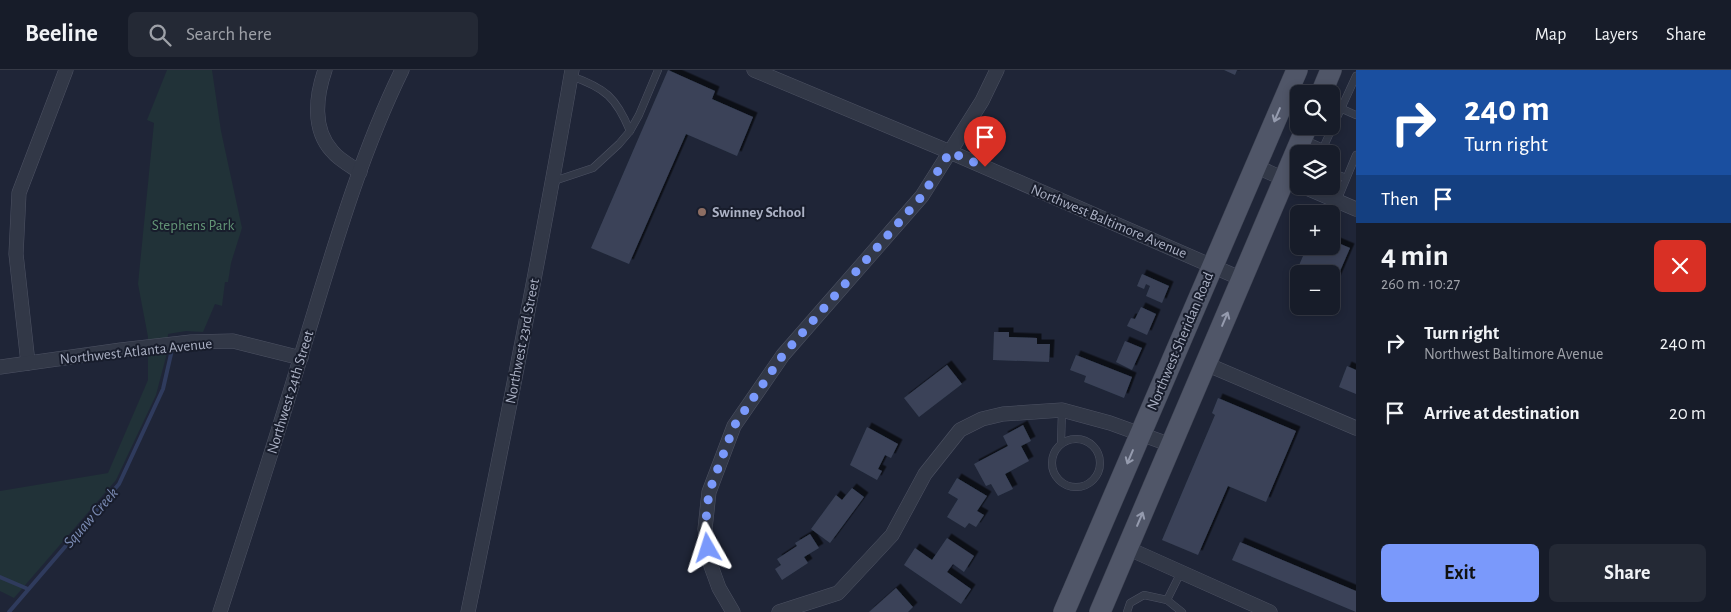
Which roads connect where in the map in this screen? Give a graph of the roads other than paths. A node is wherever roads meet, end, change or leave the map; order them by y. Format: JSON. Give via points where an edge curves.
{"nodes":[{"id":1,"x":66,"y":70,"type":"edge"},
{"id":2,"x":325,"y":70,"type":"edge"},
{"id":3,"x":402,"y":70,"type":"edge"},
{"id":4,"x":658,"y":70,"type":"edge"},
{"id":5,"x":754,"y":70,"type":"edge"},
{"id":6,"x":997,"y":70,"type":"edge"},
{"id":7,"x":1296,"y":70,"type":"edge"},
{"id":8,"x":1331,"y":70,"type":"edge"},
{"id":9,"x":572,"y":73,"type":"edge"},
{"id":10,"x":1356,"y":76,"type":"edge"},
{"id":11,"x":1325,"y":85,"type":"edge"},
{"id":12,"x":1342,"y":108,"type":"junction"},
{"id":13,"x":1356,"y":115,"type":"edge"},
{"id":14,"x":630,"y":131,"type":"junction"},
{"id":15,"x":1307,"y":135,"type":"edge"},
{"id":16,"x":1316,"y":145,"type":"edge"},
{"id":17,"x":1325,"y":145,"type":"edge"},
{"id":18,"x":950,"y":152,"type":"junction"},
{"id":19,"x":1356,"y":155,"type":"edge"},
{"id":20,"x":1255,"y":166,"type":"junction"},
{"id":21,"x":360,"y":172,"type":"junction"},
{"id":22,"x":1340,"y":176,"type":"edge"},
{"id":23,"x":1346,"y":178,"type":"junction"},
{"id":24,"x":554,"y":180,"type":"junction"},
{"id":25,"x":1290,"y":181,"type":"edge"},
{"id":26,"x":1290,"y":192,"type":"edge"},
{"id":27,"x":1323,"y":195,"type":"edge"},
{"id":28,"x":1337,"y":201,"type":"junction"},
{"id":29,"x":1356,"y":209,"type":"edge"},
{"id":30,"x":1213,"y":266,"type":"junction"},
{"id":31,"x":1242,"y":278,"type":"junction"},
{"id":32,"x":301,"y":358,"type":"junction"},
{"id":33,"x":28,"y":363,"type":"junction"},
{"id":34,"x":1206,"y":364,"type":"junction"},
{"id":35,"x":0,"y":367,"type":"edge"},
{"id":36,"x":1062,"y":410,"type":"junction"},
{"id":37,"x":1356,"y":428,"type":"edge"},
{"id":38,"x":1141,"y":434,"type":"junction"},
{"id":39,"x":1061,"y":443,"type":"junction"},
{"id":40,"x":1171,"y":445,"type":"junction"},
{"id":41,"x":1127,"y":548,"type":"junction"},
{"id":42,"x":1181,"y":572,"type":"junction"},
{"id":43,"x":1168,"y":600,"type":"junction"},
{"id":44,"x":220,"y":612,"type":"edge"},
{"id":45,"x":468,"y":612,"type":"edge"},
{"id":46,"x":733,"y":612,"type":"edge"},
{"id":47,"x":780,"y":612,"type":"edge"},
{"id":48,"x":1064,"y":612,"type":"edge"},
{"id":49,"x":1100,"y":612,"type":"edge"},
{"id":50,"x":1127,"y":612,"type":"edge"},
{"id":51,"x":1182,"y":612,"type":"edge"},
{"id":52,"x":1270,"y":612,"type":"edge"}],
"edges":[{"from":1,"to":33,"type":"street","via":[[19,193],[16,254]]},
{"from":2,"to":21,"type":"street","via":[[318,113],[322,139],[333,153]]},
{"from":3,"to":21,"type":"street","name":"Northwest 24th Street","via":[[384,105]]},
{"from":4,"to":14,"type":"lane"},
{"from":5,"to":18,"type":"street","name":"Northwest Baltimore Avenue"},
{"from":6,"to":18,"type":"street"},
{"from":7,"to":20,"type":"main road","name":"Northwest Sheridan Road","one_way":true},
{"from":8,"to":11,"type":"main road"},
{"from":9,"to":14,"type":"lane","via":[[594,84],[611,98],[623,113]]},
{"from":9,"to":24,"type":"street","name":"Northwest 23rd Street"},
{"from":10,"to":12,"type":"lane"},
{"from":12,"to":13,"type":"lane"},
{"from":12,"to":17,"type":"lane"},
{"from":14,"to":24,"type":"lane","via":[[593,168]]},
{"from":15,"to":16,"type":"lane"},
{"from":18,"to":30,"type":"street","name":"Northwest Baltimore Avenue"},
{"from":18,"to":46,"type":"street","via":[[922,196],[783,355],[734,426],[709,492],[705,529],[711,566]]},
{"from":19,"to":23,"type":"lane"},
{"from":20,"to":25,"type":"street"},
{"from":20,"to":30,"type":"main road","name":"Northwest Sheridan Road"},
{"from":21,"to":32,"type":"street","name":"Northwest 24th Street"},
{"from":22,"to":23,"type":"lane"},
{"from":23,"to":28,"type":"lane"},
{"from":24,"to":45,"type":"street","name":"Northwest 23rd Street"},
{"from":26,"to":31,"type":"main road"},
{"from":27,"to":28,"type":"street"},
{"from":28,"to":29,"type":"street"},
{"from":30,"to":31,"type":"street","name":"Northwest Baltimore Avenue"},
{"from":30,"to":38,"type":"main road","name":"Northwest Sheridan Road"},
{"from":34,"to":31,"type":"main road","one_way":true},
{"from":32,"to":33,"type":"street","name":"Northwest Atlanta Avenue","via":[[233,341],[173,344]]},
{"from":32,"to":44,"type":"street","name":"Northwest 24th Street"},
{"from":33,"to":35,"type":"street","name":"Northwest Atlanta Avenue"},
{"from":34,"to":37,"type":"street"},
{"from":34,"to":40,"type":"main road"},
{"from":36,"to":38,"type":"street"},
{"from":36,"to":39,"type":"lane"},
{"from":36,"to":47,"type":"street","via":[[1003,414],[982,419],[960,430],[925,474],[892,535],[838,593]]},
{"from":38,"to":40,"type":"street"},
{"from":38,"to":48,"type":"main road","name":"Northwest Sheridan Road","one_way":true},
{"from":39,"to":39,"type":"lane","via":[[1052,455],[1052,470],[1056,477],[1068,486],[1084,486],[1091,482],[1100,468],[1098,451],[1085,440],[1077,438]]},
{"from":41,"to":40,"type":"main road","one_way":true},
{"from":41,"to":42,"type":"street"},
{"from":41,"to":49,"type":"main road"},
{"from":42,"to":43,"type":"lane"},
{"from":42,"to":52,"type":"street"},
{"from":43,"to":50,"type":"lane","via":[[1144,595],[1130,603]]},
{"from":43,"to":51,"type":"lane"}]}
